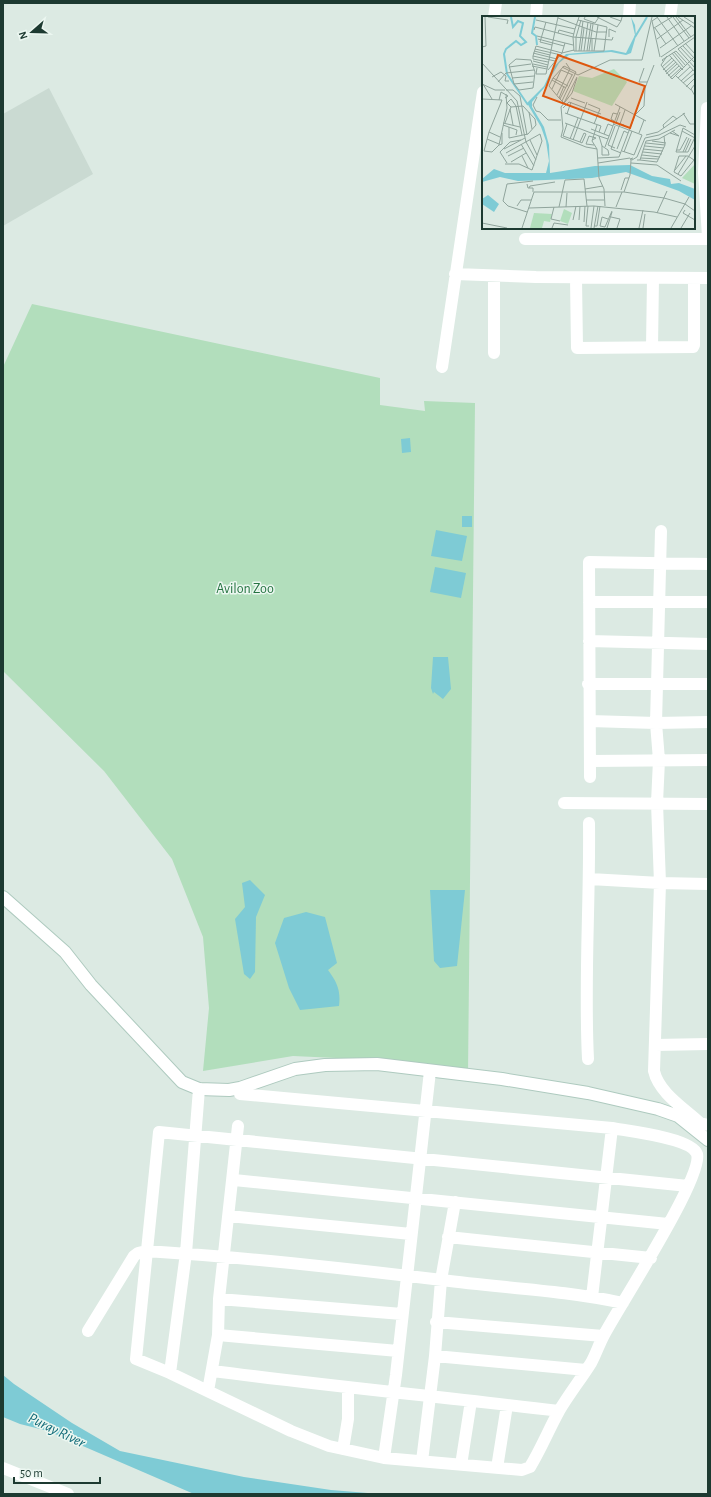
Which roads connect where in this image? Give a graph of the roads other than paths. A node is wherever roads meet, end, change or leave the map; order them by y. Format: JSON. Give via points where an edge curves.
{"nodes":[{"id":1,"x":496,"y":3,"type":"edge"},
{"id":2,"x":537,"y":3,"type":"edge"},
{"id":3,"x":630,"y":3,"type":"edge"},
{"id":4,"x":672,"y":3,"type":"edge"},
{"id":5,"x":494,"y":16,"type":"edge"},
{"id":6,"x":536,"y":16,"type":"edge"},
{"id":7,"x":629,"y":16,"type":"edge"},
{"id":8,"x":670,"y":16,"type":"edge"},
{"id":9,"x":482,"y":105,"type":"edge"},
{"id":10,"x":706,"y":108,"type":"dead end"},
{"id":11,"x":477,"y":171,"type":"edge"},
{"id":12,"x":702,"y":173,"type":"edge"},
{"id":13,"x":626,"y":233,"type":"edge"},
{"id":14,"x":667,"y":234,"type":"edge"},
{"id":15,"x":708,"y":238,"type":"edge"},
{"id":16,"x":525,"y":239,"type":"dead end"},
{"id":17,"x":455,"y":274,"type":"junction"},
{"id":18,"x":494,"y":276,"type":"junction"},
{"id":19,"x":576,"y":278,"type":"junction"},
{"id":20,"x":653,"y":278,"type":"junction"},
{"id":21,"x":694,"y":278,"type":"junction"},
{"id":22,"x":708,"y":278,"type":"edge"},
{"id":23,"x":652,"y":347,"type":"junction"},
{"id":24,"x":494,"y":353,"type":"dead end"},
{"id":25,"x":442,"y":367,"type":"dead end"},
{"id":26,"x":661,"y":531,"type":"dead end"},
{"id":27,"x":659,"y":563,"type":"junction"},
{"id":28,"x":708,"y":564,"type":"edge"},
{"id":29,"x":589,"y":602,"type":"junction"},
{"id":30,"x":660,"y":602,"type":"junction"},
{"id":31,"x":708,"y":602,"type":"edge"},
{"id":32,"x":589,"y":642,"type":"junction"},
{"id":33,"x":660,"y":644,"type":"junction"},
{"id":34,"x":708,"y":644,"type":"edge"},
{"id":35,"x":588,"y":684,"type":"junction"},
{"id":36,"x":708,"y":684,"type":"edge"},
{"id":37,"x":658,"y":685,"type":"junction"},
{"id":38,"x":590,"y":721,"type":"junction"},
{"id":39,"x":708,"y":722,"type":"edge"},
{"id":40,"x":656,"y":723,"type":"junction"},
{"id":41,"x":590,"y":760,"type":"junction"},
{"id":42,"x":659,"y":760,"type":"junction"},
{"id":43,"x":708,"y":760,"type":"edge"},
{"id":44,"x":590,"y":777,"type":"dead end"},
{"id":45,"x":564,"y":803,"type":"dead end"},
{"id":46,"x":657,"y":803,"type":"junction"},
{"id":47,"x":708,"y":804,"type":"edge"},
{"id":48,"x":589,"y":823,"type":"dead end"},
{"id":49,"x":590,"y":878,"type":"junction"},
{"id":50,"x":660,"y":883,"type":"junction"},
{"id":51,"x":708,"y":884,"type":"edge"},
{"id":52,"x":3,"y":897,"type":"edge"},
{"id":53,"x":708,"y":1044,"type":"edge"},
{"id":54,"x":655,"y":1045,"type":"junction"},
{"id":55,"x":588,"y":1059,"type":"dead end"},
{"id":56,"x":430,"y":1071,"type":"junction"},
{"id":57,"x":199,"y":1090,"type":"junction"},
{"id":58,"x":240,"y":1094,"type":"dead end"},
{"id":59,"x":427,"y":1110,"type":"junction"},
{"id":60,"x":708,"y":1125,"type":"edge"},
{"id":61,"x":238,"y":1126,"type":"dead end"},
{"id":62,"x":612,"y":1128,"type":"junction"},
{"id":63,"x":197,"y":1136,"type":"junction"},
{"id":64,"x":237,"y":1138,"type":"junction"},
{"id":65,"x":708,"y":1140,"type":"edge"},
{"id":66,"x":420,"y":1158,"type":"junction"},
{"id":67,"x":606,"y":1176,"type":"junction"},
{"id":68,"x":234,"y":1180,"type":"junction"},
{"id":69,"x":688,"y":1186,"type":"junction"},
{"id":70,"x":416,"y":1198,"type":"junction"},
{"id":71,"x":456,"y":1202,"type":"junction"},
{"id":72,"x":230,"y":1216,"type":"junction"},
{"id":73,"x":602,"y":1217,"type":"junction"},
{"id":74,"x":668,"y":1224,"type":"junction"},
{"id":75,"x":411,"y":1234,"type":"junction"},
{"id":76,"x":448,"y":1237,"type":"junction"},
{"id":77,"x":146,"y":1250,"type":"junction"},
{"id":78,"x":186,"y":1253,"type":"junction"},
{"id":79,"x":597,"y":1253,"type":"junction"},
{"id":80,"x":225,"y":1256,"type":"junction"},
{"id":81,"x":651,"y":1258,"type":"junction"},
{"id":82,"x":407,"y":1275,"type":"junction"},
{"id":83,"x":441,"y":1280,"type":"junction"},
{"id":84,"x":592,"y":1297,"type":"junction"},
{"id":85,"x":219,"y":1299,"type":"junction"},
{"id":86,"x":623,"y":1303,"type":"junction"},
{"id":87,"x":402,"y":1314,"type":"junction"},
{"id":88,"x":436,"y":1322,"type":"junction"},
{"id":89,"x":88,"y":1331,"type":"dead end"},
{"id":90,"x":218,"y":1335,"type":"junction"},
{"id":91,"x":604,"y":1336,"type":"junction"},
{"id":92,"x":398,"y":1351,"type":"junction"},
{"id":93,"x":434,"y":1356,"type":"junction"},
{"id":94,"x":586,"y":1370,"type":"junction"},
{"id":95,"x":213,"y":1371,"type":"junction"},
{"id":96,"x":170,"y":1373,"type":"junction"},
{"id":97,"x":348,"y":1388,"type":"junction"},
{"id":98,"x":208,"y":1391,"type":"junction"},
{"id":99,"x":393,"y":1393,"type":"junction"},
{"id":100,"x":430,"y":1396,"type":"junction"},
{"id":101,"x":471,"y":1401,"type":"junction"},
{"id":102,"x":507,"y":1405,"type":"junction"},
{"id":103,"x":559,"y":1411,"type":"junction"},
{"id":104,"x":343,"y":1449,"type":"junction"},
{"id":105,"x":384,"y":1458,"type":"junction"},
{"id":106,"x":422,"y":1461,"type":"junction"},
{"id":107,"x":461,"y":1465,"type":"junction"},
{"id":108,"x":3,"y":1468,"type":"edge"},
{"id":109,"x":497,"y":1468,"type":"junction"},
{"id":110,"x":35,"y":1481,"type":"junction"},
{"id":111,"x":36,"y":1494,"type":"edge"},
{"id":112,"x":68,"y":1494,"type":"edge"}],
"edges":[{"from":1,"to":5,"type":"street"},
{"from":2,"to":6,"type":"street"},
{"from":3,"to":7,"type":"street"},
{"from":4,"to":8,"type":"street"},
{"from":9,"to":11,"type":"street"},
{"from":10,"to":12,"type":"street"},
{"from":11,"to":17,"type":"street"},
{"from":12,"to":15,"type":"street"},
{"from":13,"to":14,"type":"street"},
{"from":13,"to":16,"type":"street"},
{"from":14,"to":15,"type":"street"},
{"from":17,"to":18,"type":"street"},
{"from":17,"to":25,"type":"street"},
{"from":18,"to":19,"type":"street"},
{"from":18,"to":24,"type":"street"},
{"from":19,"to":20,"type":"street"},
{"from":19,"to":23,"type":"street","via":[[576,347]]},
{"from":20,"to":21,"type":"street"},
{"from":20,"to":23,"type":"street"},
{"from":21,"to":22,"type":"street"},
{"from":21,"to":23,"type":"street","via":[[694,346]]},
{"from":26,"to":27,"type":"street"},
{"from":27,"to":28,"type":"street"},
{"from":27,"to":29,"type":"street","via":[[589,562]]},
{"from":27,"to":30,"type":"street"},
{"from":29,"to":30,"type":"street"},
{"from":29,"to":32,"type":"street"},
{"from":30,"to":31,"type":"street"},
{"from":30,"to":33,"type":"street"},
{"from":32,"to":33,"type":"street"},
{"from":32,"to":35,"type":"street"},
{"from":33,"to":34,"type":"street"},
{"from":33,"to":37,"type":"street"},
{"from":35,"to":37,"type":"street"},
{"from":35,"to":38,"type":"street"},
{"from":36,"to":37,"type":"street"},
{"from":37,"to":40,"type":"street"},
{"from":38,"to":40,"type":"street"},
{"from":38,"to":41,"type":"street"},
{"from":39,"to":40,"type":"street"},
{"from":40,"to":42,"type":"street"},
{"from":41,"to":42,"type":"street"},
{"from":41,"to":44,"type":"street"},
{"from":42,"to":43,"type":"street"},
{"from":42,"to":46,"type":"street"},
{"from":45,"to":46,"type":"street"},
{"from":46,"to":47,"type":"street"},
{"from":46,"to":50,"type":"street"},
{"from":48,"to":49,"type":"street"},
{"from":49,"to":50,"type":"street"},
{"from":49,"to":55,"type":"street","via":[[587,960]]},
{"from":50,"to":51,"type":"street"},
{"from":50,"to":54,"type":"street"},
{"from":52,"to":57,"type":"street","via":[[65,952],[91,985],[182,1082]]},
{"from":53,"to":54,"type":"street"},
{"from":54,"to":60,"type":"street","via":[[654,1071],[659,1085],[700,1123]]},
{"from":56,"to":57,"type":"street","via":[[376,1064],[326,1065],[295,1069],[240,1088]]},
{"from":56,"to":59,"type":"street"},
{"from":56,"to":65,"type":"street","via":[[502,1078],[588,1093],[658,1109],[678,1116]]},
{"from":57,"to":63,"type":"street"},
{"from":58,"to":59,"type":"street"},
{"from":59,"to":62,"type":"street"},
{"from":59,"to":66,"type":"street"},
{"from":61,"to":64,"type":"street"},
{"from":62,"to":67,"type":"street"},
{"from":62,"to":69,"type":"street","via":[[671,1138],[694,1149],[698,1159]]},
{"from":63,"to":64,"type":"street"},
{"from":63,"to":77,"type":"street","via":[[159,1132]]},
{"from":63,"to":78,"type":"street"},
{"from":64,"to":66,"type":"street"},
{"from":64,"to":68,"type":"street"},
{"from":66,"to":67,"type":"street"},
{"from":66,"to":70,"type":"street"},
{"from":67,"to":69,"type":"street"},
{"from":67,"to":73,"type":"street"},
{"from":68,"to":70,"type":"street"},
{"from":68,"to":72,"type":"street"},
{"from":69,"to":74,"type":"street"},
{"from":70,"to":71,"type":"street"},
{"from":70,"to":75,"type":"street"},
{"from":71,"to":73,"type":"street"},
{"from":71,"to":76,"type":"street"},
{"from":72,"to":75,"type":"street"},
{"from":72,"to":80,"type":"street"},
{"from":73,"to":74,"type":"street"},
{"from":73,"to":79,"type":"street"},
{"from":74,"to":81,"type":"street"},
{"from":75,"to":82,"type":"street"},
{"from":76,"to":79,"type":"street"},
{"from":76,"to":83,"type":"street"},
{"from":77,"to":78,"type":"street"},
{"from":77,"to":89,"type":"street","via":[[134,1256]]},
{"from":77,"to":96,"type":"street","via":[[136,1359]]},
{"from":78,"to":80,"type":"street"},
{"from":78,"to":96,"type":"street"},
{"from":79,"to":81,"type":"street"},
{"from":79,"to":84,"type":"street"},
{"from":80,"to":82,"type":"street"},
{"from":80,"to":85,"type":"street"},
{"from":81,"to":86,"type":"street"},
{"from":82,"to":83,"type":"street"},
{"from":82,"to":87,"type":"street"},
{"from":83,"to":84,"type":"street"},
{"from":83,"to":88,"type":"street"},
{"from":84,"to":86,"type":"street"},
{"from":85,"to":87,"type":"street"},
{"from":85,"to":90,"type":"street"},
{"from":86,"to":91,"type":"street"},
{"from":87,"to":92,"type":"street"},
{"from":88,"to":91,"type":"street"},
{"from":88,"to":93,"type":"street"},
{"from":90,"to":92,"type":"street"},
{"from":90,"to":95,"type":"street"},
{"from":91,"to":94,"type":"street"},
{"from":92,"to":99,"type":"street"},
{"from":93,"to":94,"type":"street"},
{"from":93,"to":100,"type":"street"},
{"from":94,"to":103,"type":"street"},
{"from":95,"to":97,"type":"street"},
{"from":95,"to":98,"type":"street"},
{"from":96,"to":98,"type":"street"},
{"from":97,"to":99,"type":"street"},
{"from":97,"to":104,"type":"street","via":[[348,1419]]},
{"from":98,"to":104,"type":"street","via":[[291,1432]]},
{"from":99,"to":100,"type":"street"},
{"from":99,"to":105,"type":"street"},
{"from":100,"to":101,"type":"street"},
{"from":100,"to":106,"type":"street"},
{"from":101,"to":102,"type":"street"},
{"from":101,"to":107,"type":"street"},
{"from":102,"to":103,"type":"street"},
{"from":102,"to":109,"type":"street"},
{"from":103,"to":109,"type":"street","via":[[530,1467],[522,1470]]},
{"from":104,"to":105,"type":"street"},
{"from":105,"to":106,"type":"street"},
{"from":106,"to":107,"type":"street"},
{"from":107,"to":109,"type":"street"},
{"from":108,"to":110,"type":"street"},
{"from":110,"to":111,"type":"street"},
{"from":110,"to":112,"type":"street"}]}
